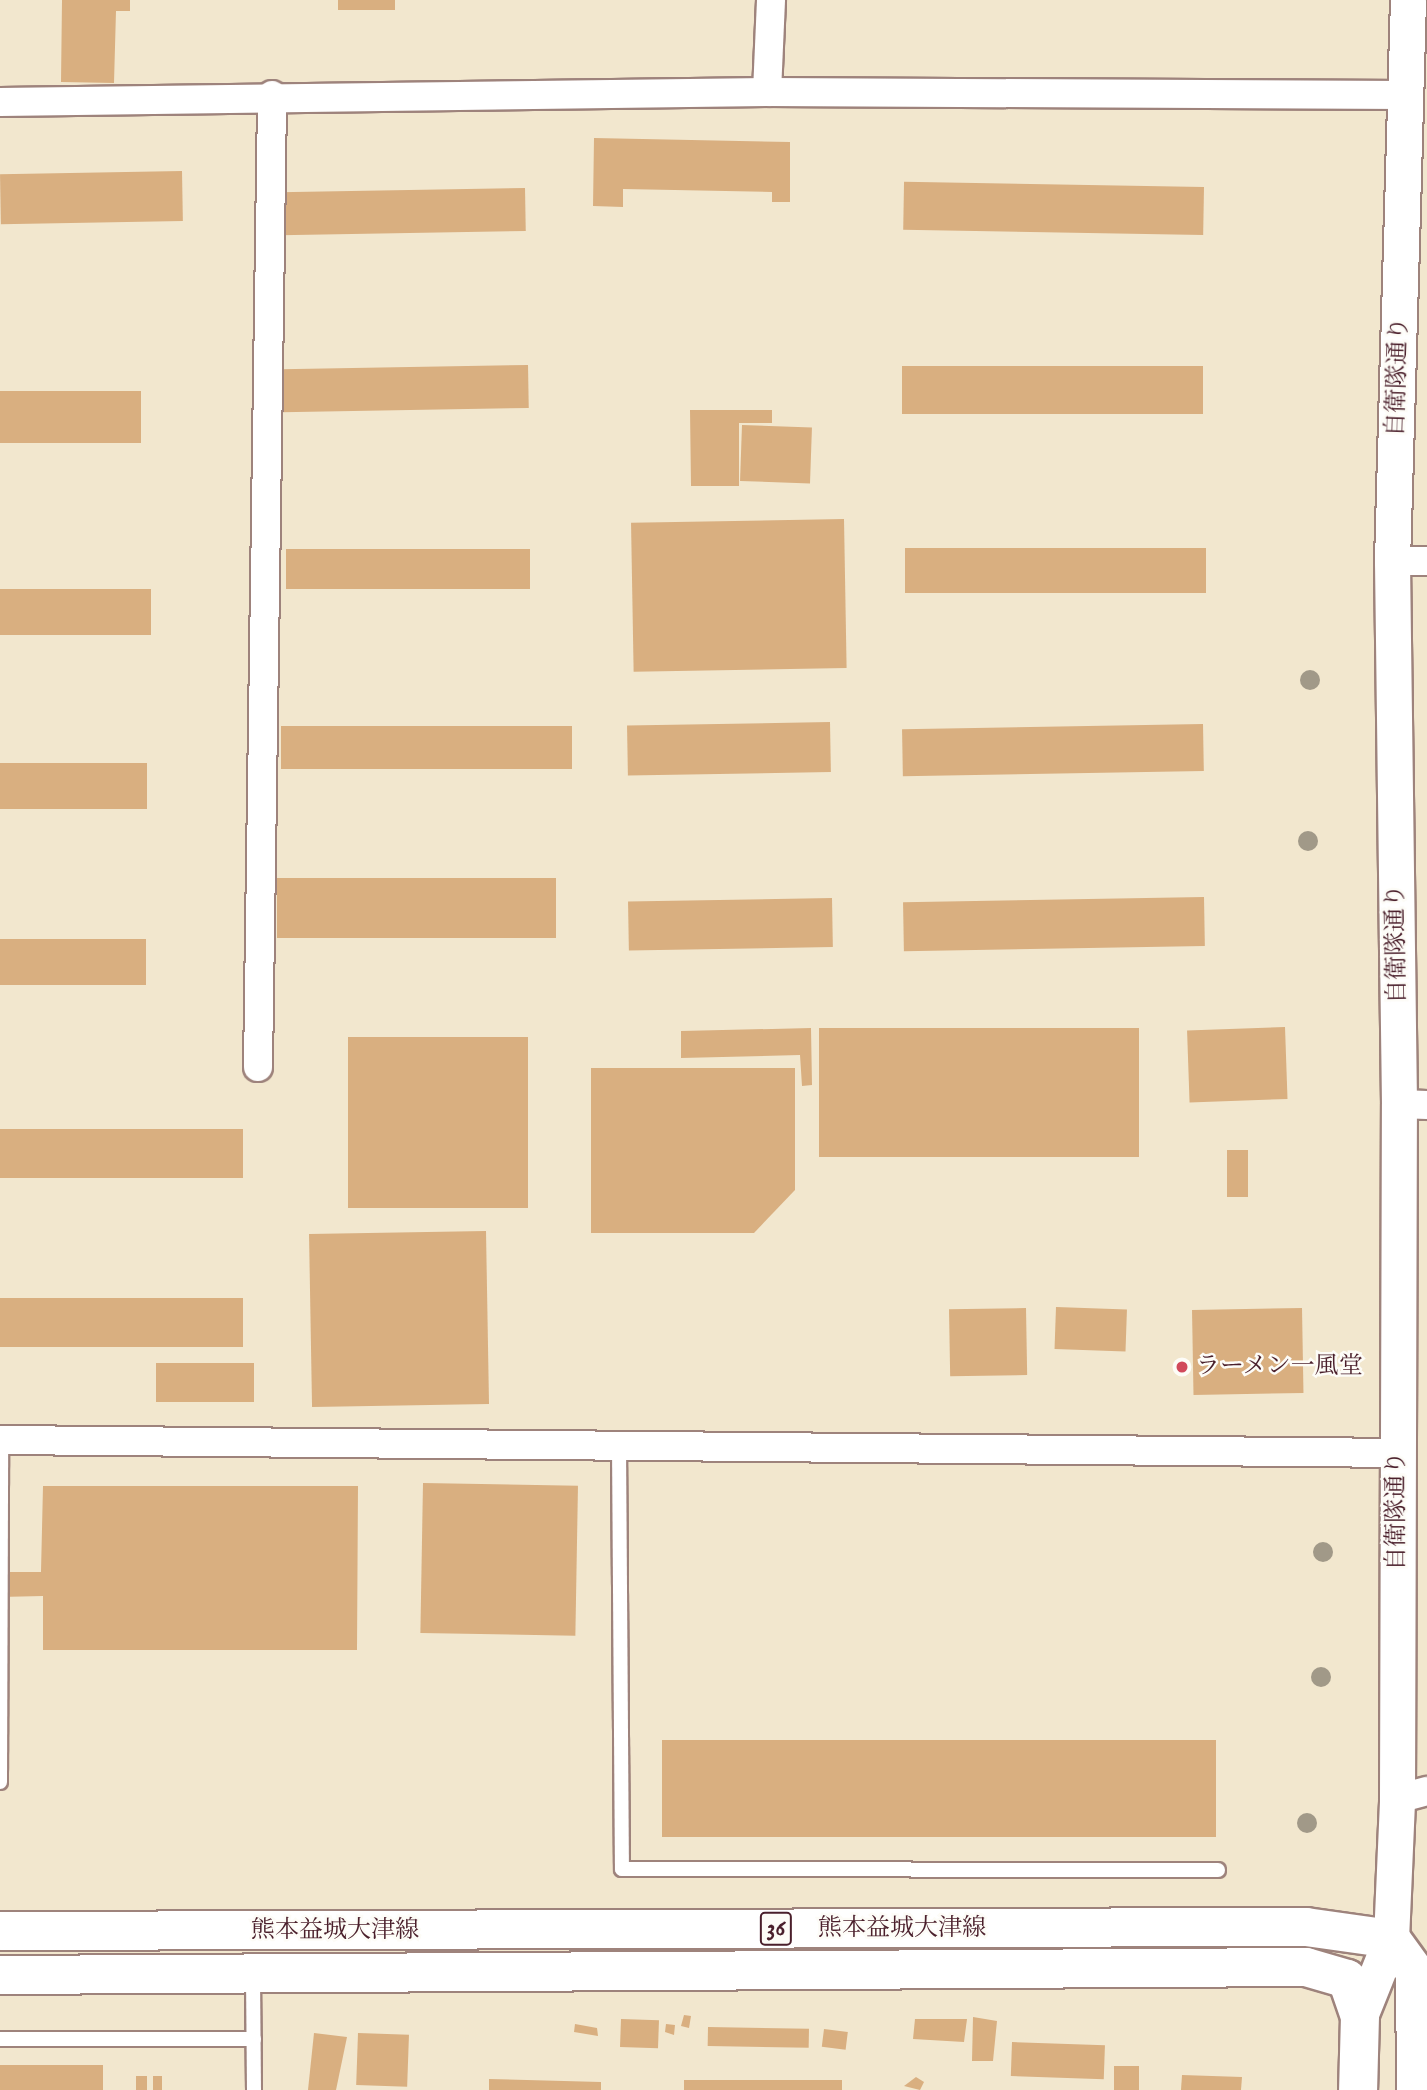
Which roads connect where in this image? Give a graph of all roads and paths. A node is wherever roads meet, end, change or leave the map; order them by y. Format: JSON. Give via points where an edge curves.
{"nodes":[{"id":1,"x":771,"y":0,"type":"edge"},
{"id":2,"x":1408,"y":0,"type":"edge"},
{"id":3,"x":767,"y":92,"type":"junction"},
{"id":4,"x":1406,"y":94,"type":"junction"},
{"id":5,"x":272,"y":95,"type":"junction"},
{"id":6,"x":0,"y":102,"type":"edge"},
{"id":7,"x":1392,"y":561,"type":"junction"},
{"id":8,"x":1427,"y":561,"type":"edge"},
{"id":9,"x":258,"y":1067,"type":"dead end"},
{"id":10,"x":1413,"y":1104,"type":"edge"},
{"id":11,"x":1,"y":1440,"type":"edge"},
{"id":12,"x":619,"y":1445,"type":"junction"},
{"id":13,"x":1397,"y":1453,"type":"junction"},
{"id":14,"x":0,"y":1616,"type":"edge"},
{"id":15,"x":0,"y":1782,"type":"edge"},
{"id":16,"x":1412,"y":1795,"type":"edge"},
{"id":17,"x":1218,"y":1870,"type":"dead end"},
{"id":18,"x":0,"y":1931,"type":"edge"},
{"id":19,"x":1391,"y":1939,"type":"junction"},
{"id":20,"x":253,"y":1973,"type":"junction"},
{"id":21,"x":0,"y":1975,"type":"edge"},
{"id":22,"x":1360,"y":2016,"type":"junction"},
{"id":23,"x":0,"y":2039,"type":"edge"},
{"id":24,"x":254,"y":2039,"type":"junction"},
{"id":25,"x":254,"y":2090,"type":"edge"},
{"id":26,"x":1358,"y":2090,"type":"edge"},
{"id":27,"x":1416,"y":2090,"type":"edge"}],
"edges":[{"from":1,"to":3,"type":"street"},
{"from":2,"to":4,"type":"street","name":"自衛隊通り"},
{"from":3,"to":4,"type":"street"},
{"from":3,"to":5,"type":"street"},
{"from":4,"to":7,"type":"street","name":"自衛隊通り"},
{"from":5,"to":6,"type":"street"},
{"from":5,"to":9,"type":"street"},
{"from":7,"to":8,"type":"street"},
{"from":7,"to":10,"type":"street","name":"自衛隊通り"},
{"from":10,"to":13,"type":"street","name":"自衛隊通り"},
{"from":11,"to":12,"type":"street"},
{"from":11,"to":14,"type":"lane"},
{"from":12,"to":13,"type":"street"},
{"from":12,"to":17,"type":"lane","via":[[622,1869]]},
{"from":13,"to":16,"type":"street","name":"自衛隊通り"},
{"from":14,"to":15,"type":"lane"},
{"from":16,"to":19,"type":"street","name":"自衛隊通り","via":[[1392,1888]]},
{"from":18,"to":19,"type":"main road","name":"熊本益城大津線","number":"36","via":[[1306,1927]]},
{"from":19,"to":22,"type":"street"},
{"from":19,"to":27,"type":"main road","via":[[1415,1972]]},
{"from":20,"to":21,"type":"main road","name":"熊本益城大津線","number":"36"},
{"from":20,"to":22,"type":"main road","name":"熊本益城大津線","number":"36","via":[[1306,1968],[1347,1979]]},
{"from":20,"to":24,"type":"lane"},
{"from":22,"to":26,"type":"main road","name":"熊本益城大津線","number":"36"},
{"from":23,"to":24,"type":"lane"},
{"from":24,"to":25,"type":"lane"}]}
